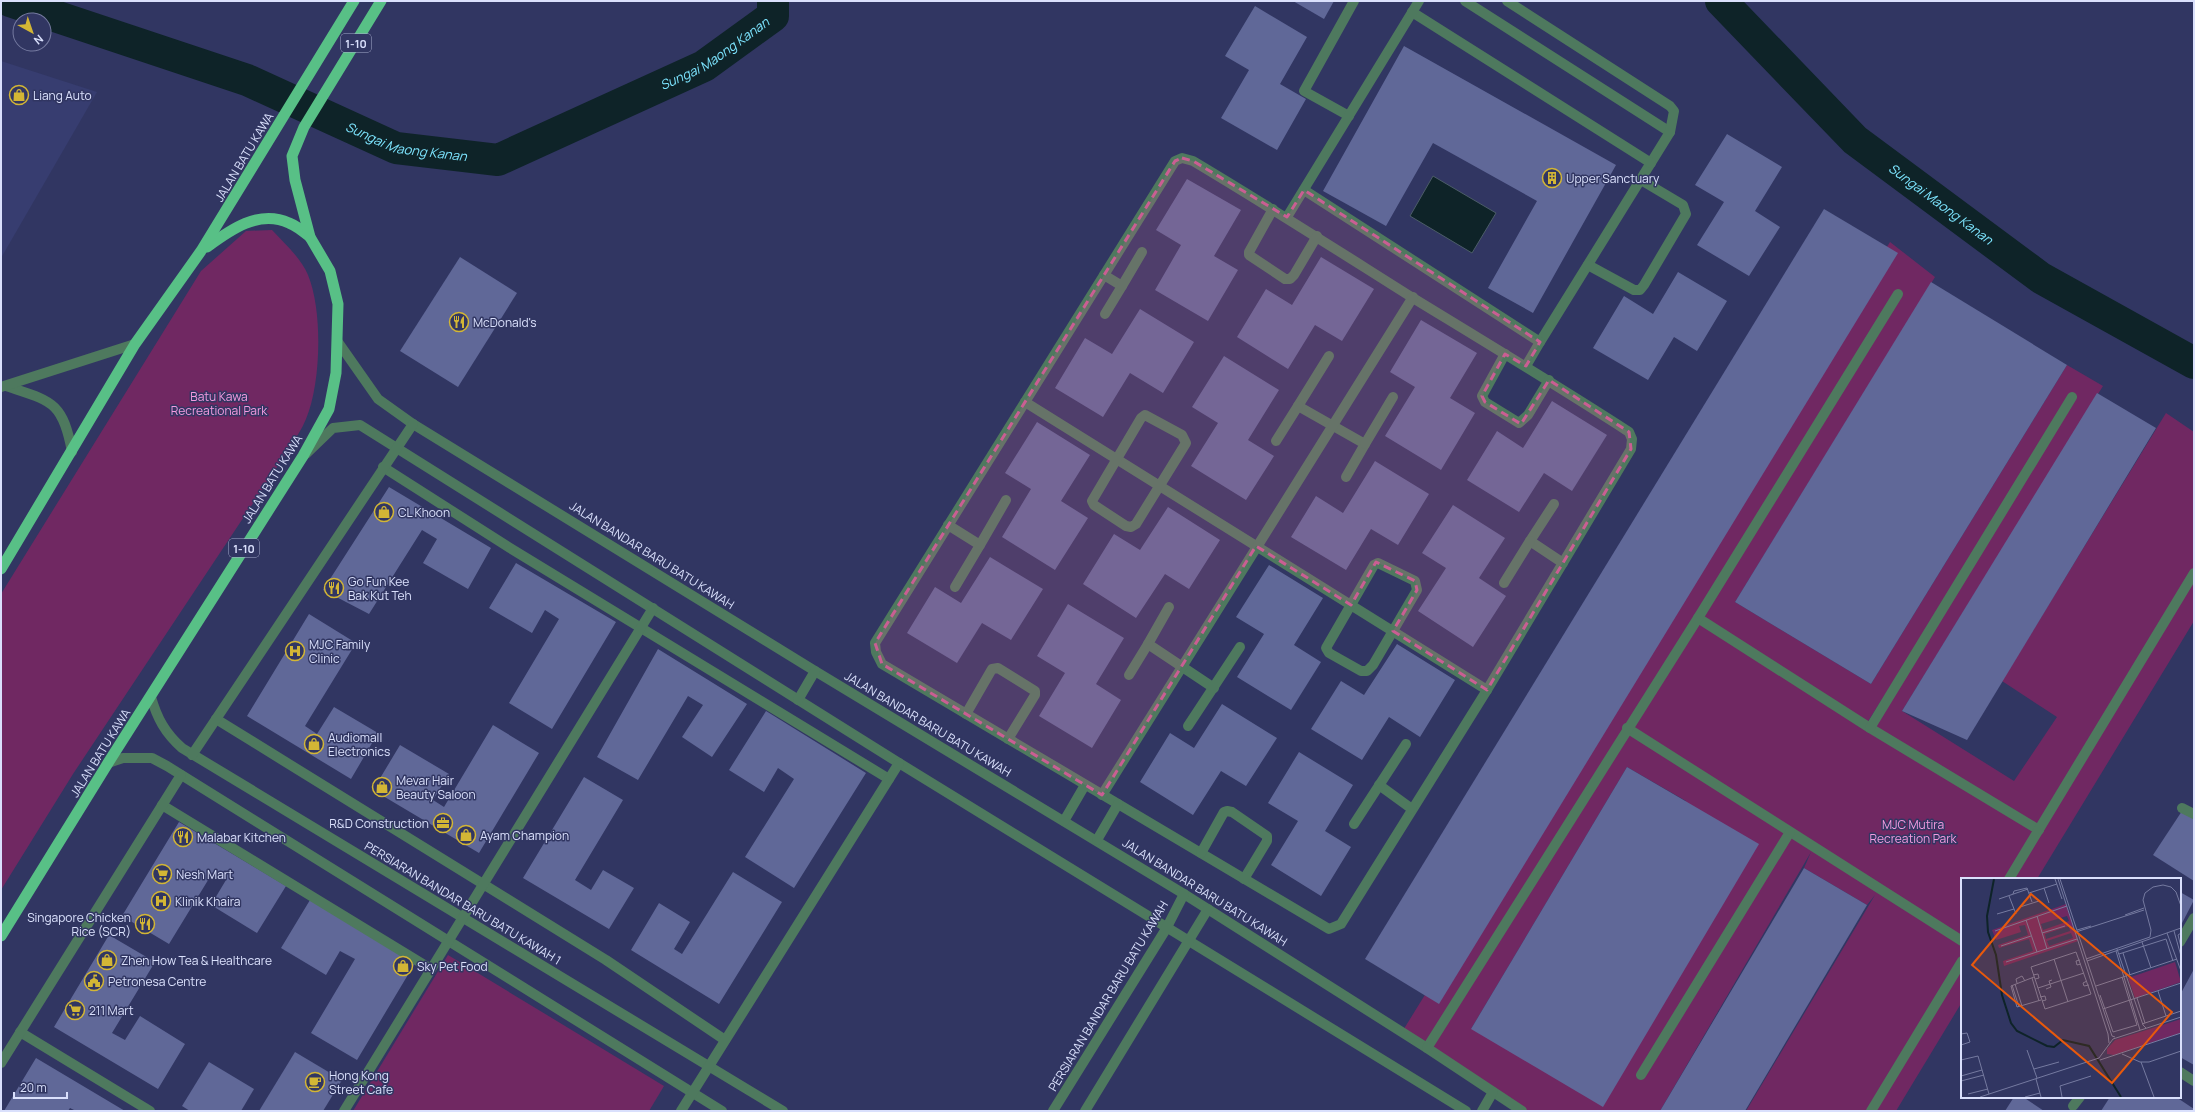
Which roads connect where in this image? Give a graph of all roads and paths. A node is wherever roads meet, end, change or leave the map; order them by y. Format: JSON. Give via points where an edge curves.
{"nodes":[{"id":1,"x":354,"y":1,"type":"edge"},
{"id":2,"x":381,"y":1,"type":"edge"},
{"id":3,"x":1354,"y":1,"type":"edge"},
{"id":4,"x":1419,"y":1,"type":"edge"},
{"id":5,"x":1465,"y":1,"type":"edge"},
{"id":6,"x":1507,"y":1,"type":"edge"},
{"id":7,"x":1412,"y":12,"type":"junction"},
{"id":8,"x":1348,"y":116,"type":"junction"},
{"id":9,"x":1670,"y":132,"type":"junction"},
{"id":10,"x":1651,"y":163,"type":"junction"},
{"id":11,"x":1641,"y":180,"type":"junction"},
{"id":12,"x":1304,"y":190,"type":"junction"},
{"id":13,"x":1272,"y":209,"type":"junction"},
{"id":14,"x":1287,"y":217,"type":"junction"},
{"id":15,"x":1317,"y":236,"type":"junction"},
{"id":16,"x":310,"y":237,"type":"junction"},
{"id":17,"x":202,"y":251,"type":"junction"},
{"id":18,"x":1142,"y":252,"type":"dead end"},
{"id":19,"x":1588,"y":265,"type":"junction"},
{"id":20,"x":1104,"y":275,"type":"junction"},
{"id":21,"x":1122,"y":286,"type":"junction"},
{"id":22,"x":1898,"y":294,"type":"dead end"},
{"id":23,"x":1413,"y":297,"type":"junction"},
{"id":24,"x":1105,"y":314,"type":"dead end"},
{"id":25,"x":338,"y":342,"type":"junction"},
{"id":26,"x":1540,"y":342,"type":"junction"},
{"id":27,"x":135,"y":344,"type":"junction"},
{"id":28,"x":1505,"y":354,"type":"junction"},
{"id":29,"x":1329,"y":356,"type":"dead end"},
{"id":30,"x":1526,"y":366,"type":"junction"},
{"id":31,"x":1549,"y":380,"type":"junction"},
{"id":32,"x":4,"y":387,"type":"edge"},
{"id":33,"x":1393,"y":397,"type":"dead end"},
{"id":34,"x":2072,"y":397,"type":"dead end"},
{"id":35,"x":1025,"y":402,"type":"junction"},
{"id":36,"x":1298,"y":406,"type":"junction"},
{"id":37,"x":413,"y":424,"type":"junction"},
{"id":38,"x":1332,"y":425,"type":"junction"},
{"id":39,"x":1276,"y":441,"type":"dead end"},
{"id":40,"x":1365,"y":444,"type":"junction"},
{"id":41,"x":396,"y":447,"type":"junction"},
{"id":42,"x":72,"y":452,"type":"junction"},
{"id":43,"x":303,"y":456,"type":"junction"},
{"id":44,"x":1116,"y":459,"type":"junction"},
{"id":45,"x":383,"y":467,"type":"junction"},
{"id":46,"x":1346,"y":477,"type":"dead end"},
{"id":47,"x":1159,"y":486,"type":"junction"},
{"id":48,"x":1006,"y":500,"type":"dead end"},
{"id":49,"x":1554,"y":504,"type":"dead end"},
{"id":50,"x":948,"y":525,"type":"junction"},
{"id":51,"x":1530,"y":541,"type":"junction"},
{"id":52,"x":980,"y":545,"type":"junction"},
{"id":53,"x":1256,"y":546,"type":"junction"},
{"id":54,"x":1563,"y":563,"type":"junction"},
{"id":55,"x":1,"y":569,"type":"edge"},
{"id":56,"x":2194,"y":573,"type":"edge"},
{"id":57,"x":1504,"y":583,"type":"dead end"},
{"id":58,"x":955,"y":587,"type":"dead end"},
{"id":59,"x":1351,"y":605,"type":"junction"},
{"id":60,"x":1169,"y":607,"type":"dead end"},
{"id":61,"x":653,"y":608,"type":"junction"},
{"id":62,"x":1698,"y":618,"type":"junction"},
{"id":63,"x":641,"y":628,"type":"junction"},
{"id":64,"x":1393,"y":631,"type":"junction"},
{"id":65,"x":1148,"y":644,"type":"junction"},
{"id":66,"x":1240,"y":647,"type":"dead end"},
{"id":67,"x":1181,"y":666,"type":"junction"},
{"id":68,"x":815,"y":671,"type":"junction"},
{"id":69,"x":1129,"y":675,"type":"dead end"},
{"id":70,"x":1214,"y":688,"type":"junction"},
{"id":71,"x":1487,"y":690,"type":"junction"},
{"id":72,"x":151,"y":697,"type":"junction"},
{"id":73,"x":798,"y":700,"type":"junction"},
{"id":74,"x":966,"y":714,"type":"junction"},
{"id":75,"x":216,"y":719,"type":"junction"},
{"id":76,"x":1188,"y":726,"type":"dead end"},
{"id":77,"x":1627,"y":728,"type":"junction"},
{"id":78,"x":1870,"y":728,"type":"junction"},
{"id":79,"x":1008,"y":739,"type":"junction"},
{"id":80,"x":1406,"y":744,"type":"dead end"},
{"id":81,"x":192,"y":755,"type":"junction"},
{"id":82,"x":108,"y":763,"type":"junction"},
{"id":83,"x":899,"y":764,"type":"junction"},
{"id":84,"x":180,"y":775,"type":"junction"},
{"id":85,"x":889,"y":779,"type":"junction"},
{"id":86,"x":1085,"y":784,"type":"junction"},
{"id":87,"x":1379,"y":785,"type":"junction"},
{"id":88,"x":1102,"y":795,"type":"junction"},
{"id":89,"x":1118,"y":804,"type":"junction"},
{"id":90,"x":162,"y":805,"type":"junction"},
{"id":91,"x":2182,"y":808,"type":"dead end"},
{"id":92,"x":1412,"y":809,"type":"junction"},
{"id":93,"x":2194,"y":814,"type":"edge"},
{"id":94,"x":1064,"y":821,"type":"junction"},
{"id":95,"x":1354,"y":824,"type":"dead end"},
{"id":96,"x":2039,"y":830,"type":"junction"},
{"id":97,"x":1790,"y":832,"type":"junction"},
{"id":98,"x":1097,"y":840,"type":"junction"},
{"id":99,"x":1201,"y":853,"type":"junction"},
{"id":100,"x":2010,"y":878,"type":"edge"},
{"id":101,"x":1244,"y":879,"type":"junction"},
{"id":102,"x":483,"y":884,"type":"junction"},
{"id":103,"x":1184,"y":894,"type":"junction"},
{"id":104,"x":1208,"y":909,"type":"junction"},
{"id":105,"x":462,"y":918,"type":"junction"},
{"id":106,"x":2194,"y":918,"type":"edge"},
{"id":107,"x":1166,"y":929,"type":"junction"},
{"id":108,"x":1,"y":936,"type":"edge"},
{"id":109,"x":449,"y":940,"type":"junction"},
{"id":110,"x":1961,"y":940,"type":"edge"},
{"id":111,"x":2181,"y":940,"type":"edge"},
{"id":112,"x":1189,"y":943,"type":"junction"},
{"id":113,"x":1961,"y":963,"type":"edge"},
{"id":114,"x":431,"y":969,"type":"junction"},
{"id":115,"x":20,"y":1032,"type":"junction"},
{"id":116,"x":725,"y":1040,"type":"junction"},
{"id":117,"x":1427,"y":1048,"type":"junction"},
{"id":118,"x":1,"y":1063,"type":"edge"},
{"id":119,"x":710,"y":1065,"type":"junction"},
{"id":120,"x":2181,"y":1073,"type":"edge"},
{"id":121,"x":1641,"y":1075,"type":"dead end"},
{"id":122,"x":2194,"y":1081,"type":"edge"},
{"id":123,"x":1492,"y":1092,"type":"junction"},
{"id":124,"x":692,"y":1093,"type":"junction"},
{"id":125,"x":2079,"y":1098,"type":"edge"},
{"id":126,"x":2073,"y":1106,"type":"dead end"},
{"id":127,"x":1516,"y":1110,"type":"edge"},
{"id":128,"x":150,"y":1111,"type":"edge"},
{"id":129,"x":344,"y":1111,"type":"edge"},
{"id":130,"x":681,"y":1111,"type":"edge"},
{"id":131,"x":722,"y":1111,"type":"edge"},
{"id":132,"x":784,"y":1111,"type":"edge"},
{"id":133,"x":1053,"y":1111,"type":"edge"},
{"id":134,"x":1085,"y":1111,"type":"edge"},
{"id":135,"x":1466,"y":1111,"type":"edge"},
{"id":136,"x":1482,"y":1111,"type":"edge"},
{"id":137,"x":1870,"y":1111,"type":"edge"}],
"edges":[{"from":1,"to":17,"type":"highway","name":"JALAN BATU KAWA","number":"1-10"},
{"from":2,"to":16,"type":"highway","name":"JALAN BATU KAWA","number":"1-10","via":[[304,127],[292,156],[295,180]]},
{"from":3,"to":8,"type":"street","via":[[1304,91]]},
{"from":4,"to":7,"type":"street"},
{"from":5,"to":9,"type":"street"},
{"from":6,"to":9,"type":"street","via":[[1670,106],[1675,118]]},
{"from":7,"to":8,"type":"street"},
{"from":7,"to":10,"type":"street"},
{"from":8,"to":12,"type":"street"},
{"from":9,"to":10,"type":"street"},
{"from":10,"to":11,"type":"street"},
{"from":11,"to":19,"type":"street"},
{"from":11,"to":19,"type":"street","via":[[1683,205],[1686,214],[1644,285],[1640,290],[1634,290]]},
{"from":12,"to":14,"type":"street"},
{"from":12,"to":26,"type":"street"},
{"from":13,"to":14,"type":"street"},
{"from":13,"to":15,"type":"street","via":[[1248,252],[1285,279],[1290,279],[1294,275]]},
{"from":13,"to":20,"type":"street","via":[[1193,161],[1182,158],[1175,161]]},
{"from":14,"to":15,"type":"street"},
{"from":15,"to":23,"type":"street"},
{"from":16,"to":17,"type":"highway","via":[[290,223],[268,218],[245,223]]},
{"from":16,"to":25,"type":"highway","name":"JALAN BATU KAWA","number":"1-10","via":[[330,271],[338,304]]},
{"from":17,"to":27,"type":"highway","name":"JALAN BATU KAWA","number":"1-10"},
{"from":18,"to":21,"type":"street"},
{"from":19,"to":26,"type":"street"},
{"from":20,"to":21,"type":"street"},
{"from":20,"to":35,"type":"street"},
{"from":21,"to":24,"type":"street"},
{"from":22,"to":62,"type":"street"},
{"from":23,"to":28,"type":"street"},
{"from":23,"to":38,"type":"street"},
{"from":25,"to":37,"type":"street","name":"JALAN BANDAR BARU BATU KAWAH","via":[[378,399]]},
{"from":25,"to":43,"type":"highway","name":"JALAN BATU KAWA","number":"1-10","via":[[336,373],[329,409]]},
{"from":26,"to":30,"type":"street"},
{"from":27,"to":32,"type":"street"},
{"from":27,"to":42,"type":"highway","name":"JALAN BATU KAWA","number":"1-10"},
{"from":28,"to":30,"type":"street"},
{"from":28,"to":31,"type":"street","via":[[1482,396],[1485,402],[1519,423],[1528,415]]},
{"from":29,"to":36,"type":"street"},
{"from":30,"to":31,"type":"street"},
{"from":31,"to":54,"type":"street","via":[[1629,432],[1632,439],[1631,449]]},
{"from":32,"to":42,"type":"street","via":[[43,398],[57,410],[67,425]]},
{"from":33,"to":40,"type":"street"},
{"from":34,"to":78,"type":"street"},
{"from":35,"to":44,"type":"street"},
{"from":35,"to":50,"type":"street"},
{"from":36,"to":38,"type":"street"},
{"from":36,"to":39,"type":"street"},
{"from":37,"to":41,"type":"street"},
{"from":37,"to":68,"type":"street","name":"JALAN BANDAR BARU BATU KAWAH"},
{"from":38,"to":40,"type":"street"},
{"from":38,"to":53,"type":"street"},
{"from":40,"to":46,"type":"street"},
{"from":41,"to":43,"type":"street","via":[[360,425],[333,428]]},
{"from":41,"to":45,"type":"street"},
{"from":41,"to":61,"type":"street"},
{"from":42,"to":55,"type":"highway","name":"JALAN BATU KAWA","number":"1-10"},
{"from":43,"to":72,"type":"highway","name":"JALAN BATU KAWA","number":"1-10"},
{"from":44,"to":47,"type":"street"},
{"from":44,"to":47,"type":"street","via":[[1092,501],[1094,505],[1126,526],[1136,524]]},
{"from":44,"to":47,"type":"street","via":[[1145,415],[1182,435],[1186,443]]},
{"from":45,"to":63,"type":"street"},
{"from":45,"to":75,"type":"street"},
{"from":47,"to":53,"type":"street"},
{"from":48,"to":52,"type":"street"},
{"from":49,"to":51,"type":"street"},
{"from":50,"to":52,"type":"street"},
{"from":50,"to":74,"type":"street","via":[[875,643],[882,664]]},
{"from":51,"to":54,"type":"street"},
{"from":51,"to":57,"type":"street"},
{"from":52,"to":58,"type":"street"},
{"from":53,"to":59,"type":"street"},
{"from":53,"to":67,"type":"street"},
{"from":54,"to":71,"type":"street"},
{"from":56,"to":96,"type":"street"},
{"from":59,"to":64,"type":"street"},
{"from":59,"to":64,"type":"street","via":[[1326,648],[1329,653],[1361,671],[1367,671]]},
{"from":59,"to":64,"type":"street","via":[[1378,562],[1415,581],[1417,590]]},
{"from":60,"to":65,"type":"street"},
{"from":61,"to":63,"type":"street"},
{"from":61,"to":73,"type":"street"},
{"from":62,"to":77,"type":"street"},
{"from":62,"to":78,"type":"street"},
{"from":63,"to":85,"type":"street"},
{"from":63,"to":102,"type":"street"},
{"from":64,"to":71,"type":"street"},
{"from":65,"to":67,"type":"street"},
{"from":65,"to":69,"type":"street"},
{"from":66,"to":70,"type":"street"},
{"from":67,"to":70,"type":"street"},
{"from":67,"to":88,"type":"street"},
{"from":68,"to":73,"type":"street"},
{"from":68,"to":94,"type":"street","name":"JALAN BANDAR BARU BATU KAWAH"},
{"from":70,"to":76,"type":"street"},
{"from":71,"to":92,"type":"street"},
{"from":72,"to":81,"type":"street","name":"PERSIARAN BANDAR BARU BATU KAWAH 1","via":[[156,716],[170,737]]},
{"from":72,"to":82,"type":"highway","name":"JALAN BATU KAWA","number":"1-10"},
{"from":73,"to":83,"type":"street"},
{"from":74,"to":79,"type":"street"},
{"from":74,"to":79,"type":"street","via":[[992,669],[998,668],[1034,691],[1035,695]]},
{"from":75,"to":81,"type":"street"},
{"from":75,"to":102,"type":"street"},
{"from":77,"to":97,"type":"street"},
{"from":77,"to":117,"type":"street"},
{"from":78,"to":96,"type":"street"},
{"from":79,"to":86,"type":"street"},
{"from":80,"to":87,"type":"street"},
{"from":81,"to":105,"type":"street","name":"PERSIARAN BANDAR BARU BATU KAWAH 1"},
{"from":82,"to":84,"type":"street","via":[[123,758],[152,758]]},
{"from":82,"to":108,"type":"highway","name":"JALAN BATU KAWA","number":"1-10"},
{"from":83,"to":85,"type":"street"},
{"from":83,"to":107,"type":"street"},
{"from":84,"to":90,"type":"street"},
{"from":84,"to":109,"type":"street"},
{"from":85,"to":116,"type":"street"},
{"from":86,"to":88,"type":"street"},
{"from":86,"to":94,"type":"street"},
{"from":87,"to":92,"type":"street"},
{"from":87,"to":95,"type":"street"},
{"from":88,"to":89,"type":"street"},
{"from":89,"to":98,"type":"street"},
{"from":89,"to":99,"type":"street"},
{"from":90,"to":114,"type":"street"},
{"from":90,"to":115,"type":"street"},
{"from":91,"to":93,"type":"street"},
{"from":92,"to":101,"type":"street","via":[[1341,924],[1336,928],[1329,929]]},
{"from":94,"to":98,"type":"street","name":"JALAN BANDAR BARU BATU KAWAH"},
{"from":96,"to":100,"type":"street"},
{"from":97,"to":110,"type":"street"},
{"from":97,"to":121,"type":"street"},
{"from":98,"to":103,"type":"street","name":"JALAN BANDAR BARU BATU KAWAH"},
{"from":99,"to":101,"type":"street"},
{"from":99,"to":101,"type":"street","via":[[1224,812],[1232,812],[1267,836],[1267,841]]},
{"from":102,"to":105,"type":"street"},
{"from":102,"to":116,"type":"street","via":[[606,960]]},
{"from":103,"to":104,"type":"street","name":"JALAN BANDAR BARU BATU KAWAH"},
{"from":103,"to":107,"type":"street","name":"PERSIARAN BANDAR BARU BATU KAWAH"},
{"from":104,"to":112,"type":"street"},
{"from":104,"to":117,"type":"street","name":"JALAN BANDAR BARU BATU KAWAH"},
{"from":105,"to":109,"type":"street"},
{"from":105,"to":119,"type":"street","name":"PERSIARAN BANDAR BARU BATU KAWAH 1"},
{"from":106,"to":111,"type":"street"},
{"from":107,"to":112,"type":"street"},
{"from":107,"to":133,"type":"street","name":"PERSIARAN BANDAR BARU BATU KAWAH"},
{"from":109,"to":114,"type":"street"},
{"from":109,"to":124,"type":"street"},
{"from":112,"to":134,"type":"street"},
{"from":112,"to":135,"type":"street"},
{"from":113,"to":137,"type":"street"},
{"from":114,"to":129,"type":"street"},
{"from":115,"to":118,"type":"street"},
{"from":115,"to":128,"type":"street"},
{"from":116,"to":119,"type":"street"},
{"from":117,"to":123,"type":"street","name":"JALAN BANDAR BARU BATU KAWAH"},
{"from":119,"to":124,"type":"street"},
{"from":119,"to":132,"type":"street","name":"PERSIARAN BANDAR BARU BATU KAWAH 1"},
{"from":120,"to":122,"type":"street"},
{"from":123,"to":127,"type":"street","name":"JALAN BANDAR BARU BATU KAWAH"},
{"from":123,"to":136,"type":"street"},
{"from":124,"to":130,"type":"street"},
{"from":124,"to":131,"type":"street"},
{"from":125,"to":126,"type":"street"}]}
